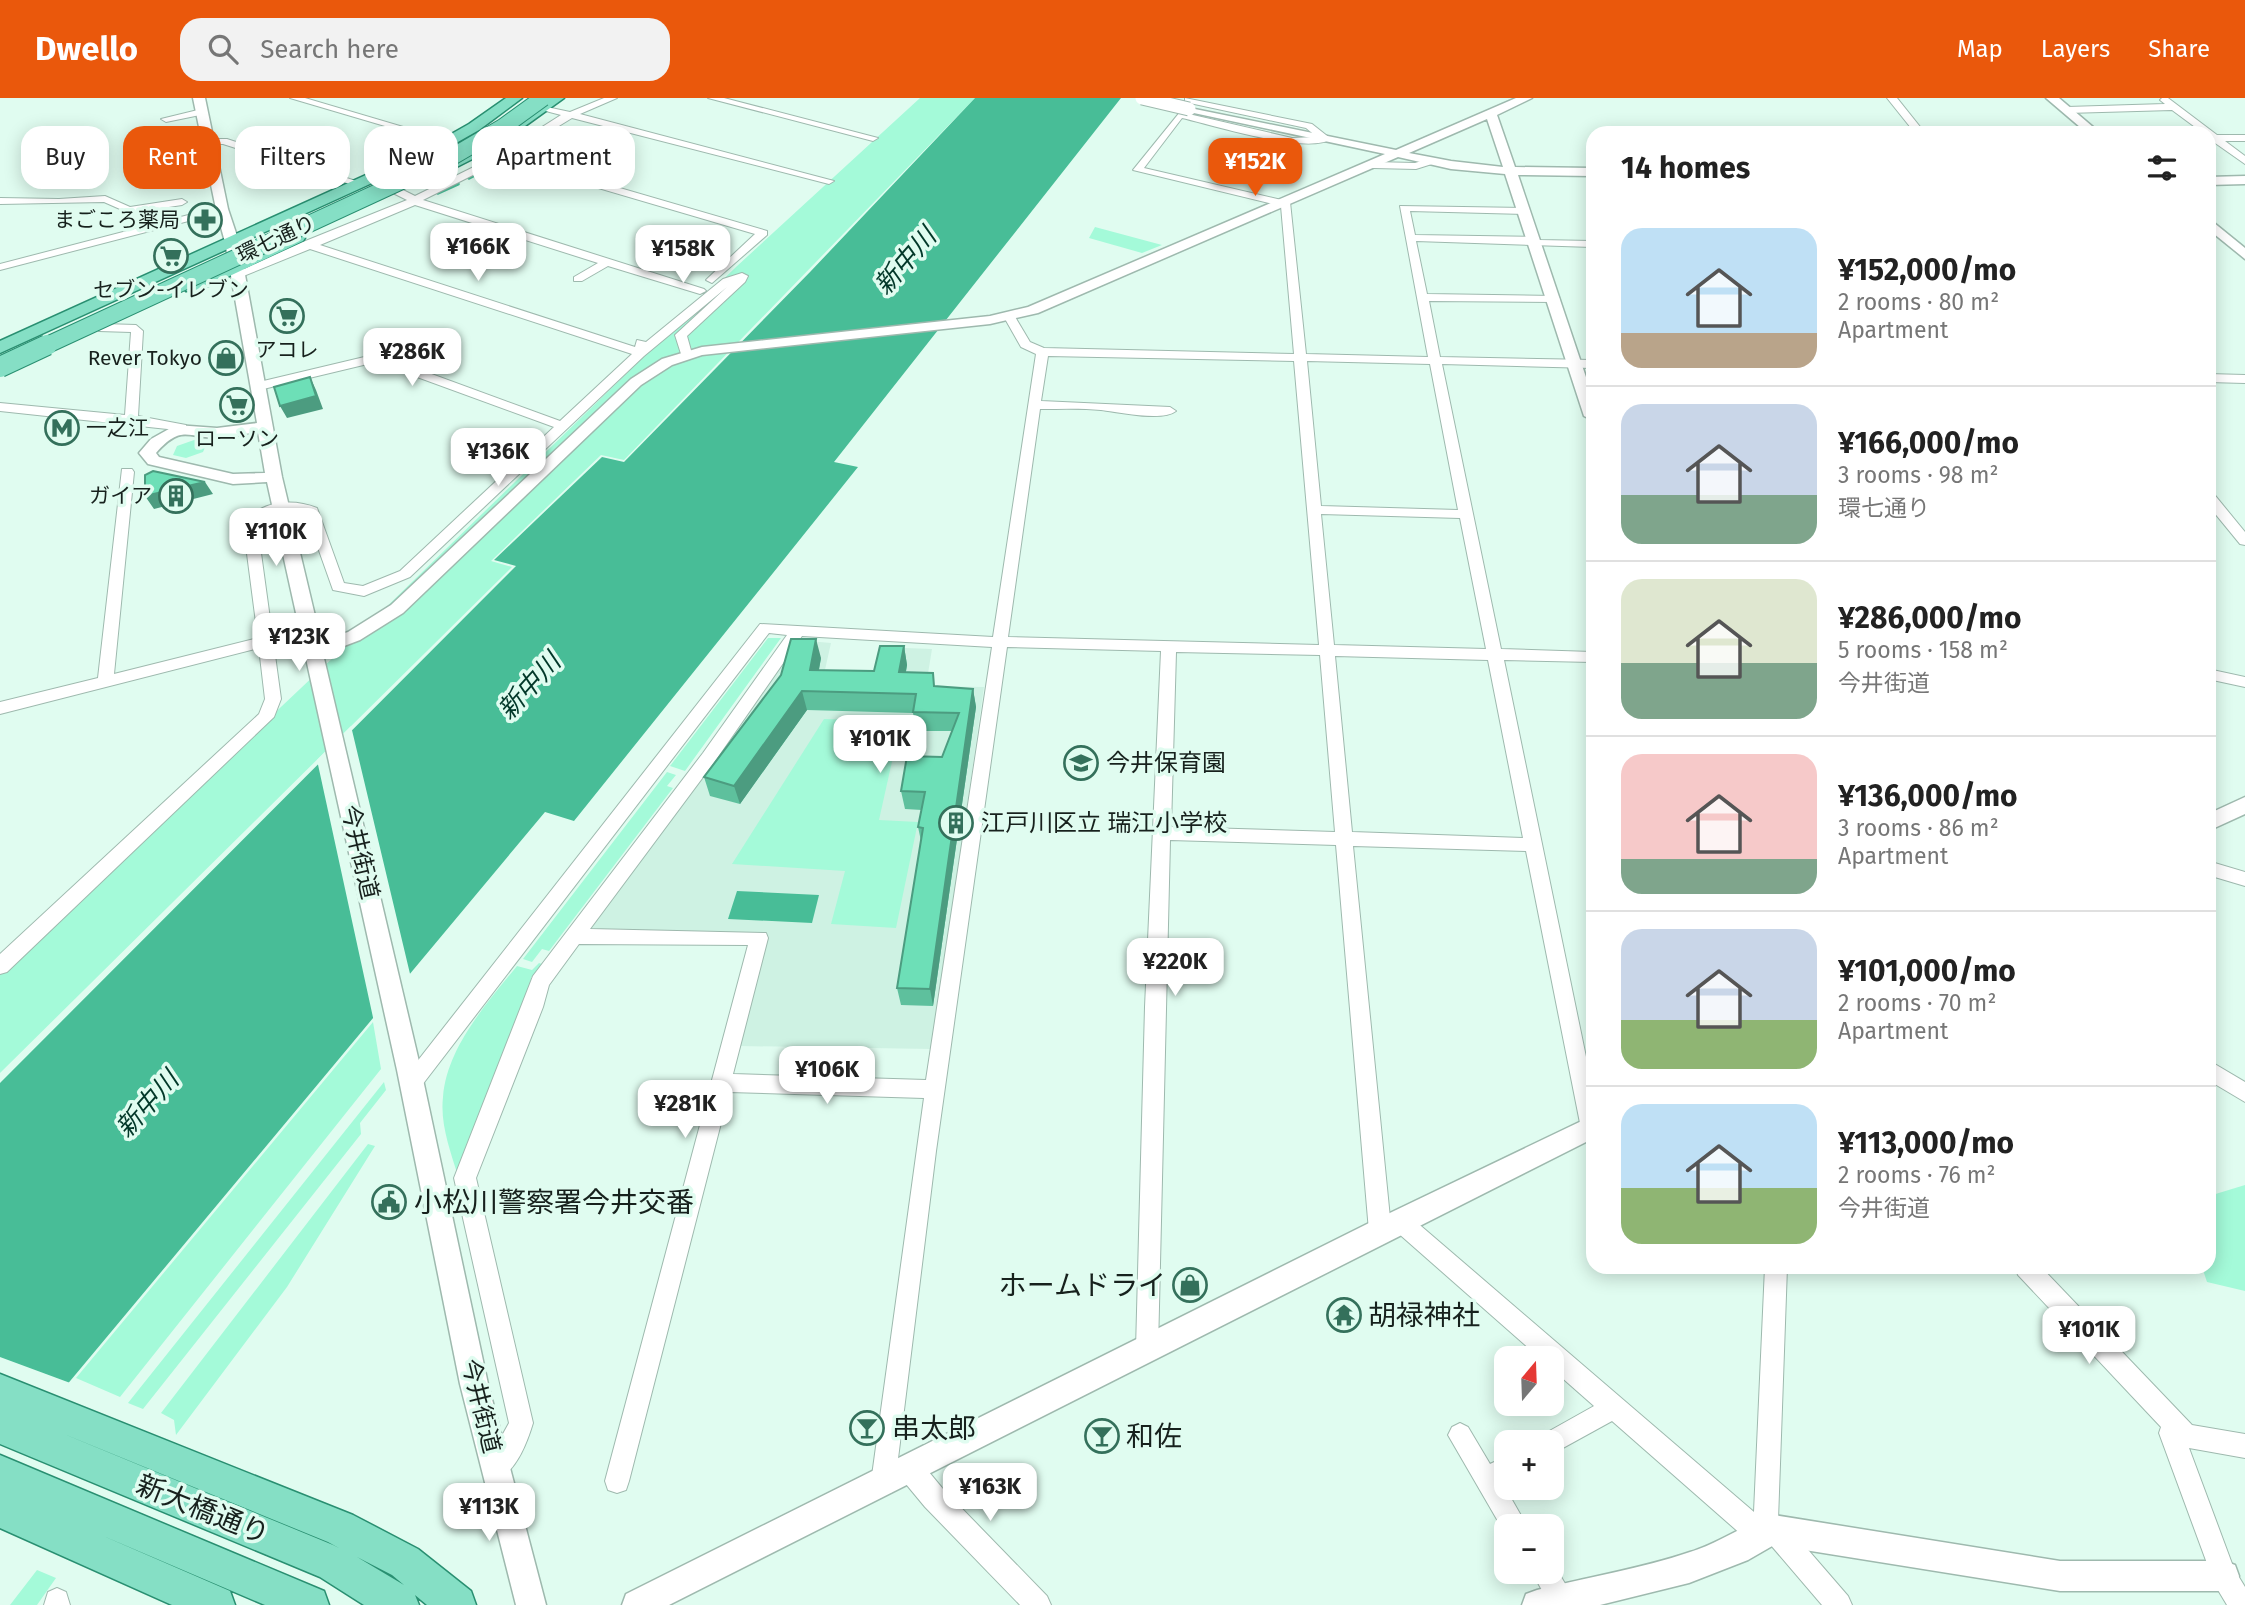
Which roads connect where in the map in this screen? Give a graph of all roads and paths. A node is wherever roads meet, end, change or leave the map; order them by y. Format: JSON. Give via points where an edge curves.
{"nodes":[{"id":1,"x":199,"y":98,"type":"edge"},
{"id":2,"x":295,"y":98,"type":"edge"},
{"id":3,"x":515,"y":98,"type":"edge"},
{"id":4,"x":529,"y":98,"type":"edge"},
{"id":5,"x":612,"y":98,"type":"edge"},
{"id":6,"x":713,"y":98,"type":"edge"},
{"id":7,"x":1142,"y":98,"type":"edge"},
{"id":8,"x":1527,"y":98,"type":"edge"},
{"id":9,"x":1892,"y":98,"type":"edge"},
{"id":10,"x":2052,"y":98,"type":"edge"},
{"id":11,"x":2163,"y":98,"type":"edge"},
{"id":12,"x":548,"y":101,"type":"edge"},
{"id":13,"x":2174,"y":107,"type":"junction"},
{"id":14,"x":1186,"y":108,"type":"junction"},
{"id":15,"x":2067,"y":110,"type":"junction"},
{"id":16,"x":202,"y":112,"type":"junction"},
{"id":17,"x":1491,"y":113,"type":"junction"},
{"id":18,"x":571,"y":114,"type":"junction"},
{"id":19,"x":166,"y":119,"type":"dead end"},
{"id":20,"x":205,"y":126,"type":"edge"},
{"id":21,"x":393,"y":126,"type":"edge"},
{"id":22,"x":552,"y":126,"type":"edge"},
{"id":23,"x":1914,"y":126,"type":"edge"},
{"id":24,"x":2086,"y":126,"type":"edge"},
{"id":25,"x":2200,"y":126,"type":"edge"},
{"id":26,"x":458,"y":136,"type":"edge"},
{"id":27,"x":873,"y":138,"type":"dead end"},
{"id":28,"x":2216,"y":138,"type":"joint"},
{"id":29,"x":2245,"y":138,"type":"edge"},
{"id":30,"x":221,"y":141,"type":"edge"},
{"id":31,"x":1397,"y":155,"type":"junction"},
{"id":32,"x":1431,"y":161,"type":"junction"},
{"id":33,"x":2245,"y":161,"type":"edge"},
{"id":34,"x":1373,"y":165,"type":"junction"},
{"id":35,"x":472,"y":171,"type":"edge"},
{"id":36,"x":1511,"y":171,"type":"junction"},
{"id":37,"x":1586,"y":173,"type":"edge"},
{"id":38,"x":2245,"y":180,"type":"edge"},
{"id":39,"x":829,"y":181,"type":"dead end"},
{"id":40,"x":2216,"y":181,"type":"edge"},
{"id":41,"x":364,"y":182,"type":"edge"},
{"id":42,"x":360,"y":184,"type":"junction"},
{"id":43,"x":219,"y":189,"type":"edge"},
{"id":44,"x":612,"y":189,"type":"edge"},
{"id":45,"x":397,"y":191,"type":"junction"},
{"id":46,"x":414,"y":199,"type":"junction"},
{"id":47,"x":0,"y":201,"type":"edge"},
{"id":48,"x":182,"y":202,"type":"dead end"},
{"id":49,"x":1286,"y":204,"type":"junction"},
{"id":50,"x":223,"y":209,"type":"junction"},
{"id":51,"x":1525,"y":211,"type":"junction"},
{"id":52,"x":2216,"y":229,"type":"edge"},
{"id":53,"x":1410,"y":237,"type":"junction"},
{"id":54,"x":232,"y":242,"type":"junction"},
{"id":55,"x":1535,"y":242,"type":"junction"},
{"id":56,"x":307,"y":244,"type":"junction"},
{"id":57,"x":1586,"y":244,"type":"edge"},
{"id":58,"x":2245,"y":256,"type":"edge"},
{"id":59,"x":607,"y":262,"type":"junction"},
{"id":60,"x":0,"y":267,"type":"edge"},
{"id":61,"x":236,"y":271,"type":"junction"},
{"id":62,"x":578,"y":279,"type":"dead end"},
{"id":63,"x":700,"y":291,"type":"junction"},
{"id":64,"x":1421,"y":297,"type":"junction"},
{"id":65,"x":1554,"y":299,"type":"junction"},
{"id":66,"x":1010,"y":317,"type":"junction"},
{"id":67,"x":103,"y":328,"type":"junction"},
{"id":68,"x":0,"y":348,"type":"edge"},
{"id":69,"x":694,"y":352,"type":"junction"},
{"id":70,"x":1042,"y":352,"type":"junction"},
{"id":71,"x":640,"y":353,"type":"junction"},
{"id":72,"x":0,"y":357,"type":"edge"},
{"id":73,"x":1300,"y":357,"type":"junction"},
{"id":74,"x":1433,"y":360,"type":"junction"},
{"id":75,"x":1575,"y":363,"type":"junction"},
{"id":76,"x":1586,"y":363,"type":"edge"},
{"id":77,"x":0,"y":367,"type":"edge"},
{"id":78,"x":0,"y":376,"type":"edge"},
{"id":79,"x":2216,"y":378,"type":"edge"},
{"id":80,"x":2245,"y":379,"type":"edge"},
{"id":81,"x":258,"y":386,"type":"junction"},
{"id":82,"x":1586,"y":397,"type":"edge"},
{"id":83,"x":1035,"y":405,"type":"junction"},
{"id":84,"x":0,"y":407,"type":"edge"},
{"id":85,"x":1170,"y":411,"type":"dead end"},
{"id":86,"x":131,"y":420,"type":"junction"},
{"id":87,"x":265,"y":426,"type":"junction"},
{"id":88,"x":563,"y":426,"type":"junction"},
{"id":89,"x":181,"y":428,"type":"junction"},
{"id":90,"x":127,"y":472,"type":"dead end"},
{"id":91,"x":274,"y":477,"type":"junction"},
{"id":92,"x":282,"y":506,"type":"junction"},
{"id":93,"x":2216,"y":506,"type":"edge"},
{"id":94,"x":1314,"y":510,"type":"junction"},
{"id":95,"x":1466,"y":514,"type":"junction"},
{"id":96,"x":2245,"y":541,"type":"edge"},
{"id":97,"x":797,"y":632,"type":"junction"},
{"id":98,"x":265,"y":641,"type":"junction"},
{"id":99,"x":1000,"y":642,"type":"junction"},
{"id":100,"x":1169,"y":646,"type":"junction"},
{"id":101,"x":1326,"y":649,"type":"junction"},
{"id":102,"x":315,"y":650,"type":"junction"},
{"id":103,"x":1495,"y":654,"type":"junction"},
{"id":104,"x":1586,"y":657,"type":"edge"},
{"id":105,"x":2216,"y":676,"type":"edge"},
{"id":106,"x":105,"y":682,"type":"junction"},
{"id":107,"x":2245,"y":682,"type":"edge"},
{"id":108,"x":0,"y":708,"type":"edge"},
{"id":109,"x":2245,"y":805,"type":"edge"},
{"id":110,"x":2216,"y":819,"type":"edge"},
{"id":111,"x":1161,"y":833,"type":"junction"},
{"id":112,"x":1344,"y":839,"type":"junction"},
{"id":113,"x":1534,"y":845,"type":"junction"},
{"id":114,"x":2216,"y":870,"type":"edge"},
{"id":115,"x":2245,"y":879,"type":"edge"},
{"id":116,"x":575,"y":936,"type":"junction"},
{"id":117,"x":0,"y":966,"type":"edge"},
{"id":118,"x":2216,"y":1074,"type":"edge"},
{"id":119,"x":412,"y":1083,"type":"junction"},
{"id":120,"x":721,"y":1083,"type":"junction"},
{"id":121,"x":935,"y":1089,"type":"junction"},
{"id":122,"x":2245,"y":1093,"type":"edge"},
{"id":123,"x":1586,"y":1099,"type":"edge"},
{"id":124,"x":1586,"y":1131,"type":"edge"},
{"id":125,"x":1390,"y":1226,"type":"junction"},
{"id":126,"x":1776,"y":1274,"type":"edge"},
{"id":127,"x":2033,"y":1274,"type":"edge"},
{"id":128,"x":1147,"y":1349,"type":"junction"},
{"id":129,"x":0,"y":1391,"type":"edge"},
{"id":130,"x":1612,"y":1408,"type":"junction"},
{"id":131,"x":0,"y":1426,"type":"edge"},
{"id":132,"x":2184,"y":1434,"type":"junction"},
{"id":133,"x":1460,"y":1435,"type":"dead end"},
{"id":134,"x":1564,"y":1435,"type":"edge"},
{"id":135,"x":2245,"y":1446,"type":"edge"},
{"id":136,"x":496,"y":1468,"type":"junction"},
{"id":137,"x":910,"y":1469,"type":"junction"},
{"id":138,"x":1494,"y":1471,"type":"edge"},
{"id":139,"x":0,"y":1473,"type":"edge"},
{"id":140,"x":617,"y":1481,"type":"dead end"},
{"id":141,"x":883,"y":1483,"type":"junction"},
{"id":142,"x":0,"y":1509,"type":"edge"},
{"id":143,"x":1767,"y":1532,"type":"junction"},
{"id":144,"x":2224,"y":1576,"type":"junction"},
{"id":145,"x":1546,"y":1584,"type":"edge"},
{"id":146,"x":1549,"y":1602,"type":"edge"},
{"id":147,"x":216,"y":1605,"type":"edge"},
{"id":148,"x":310,"y":1605,"type":"edge"},
{"id":149,"x":400,"y":1605,"type":"edge"},
{"id":150,"x":457,"y":1605,"type":"edge"},
{"id":151,"x":531,"y":1605,"type":"edge"},
{"id":152,"x":637,"y":1605,"type":"edge"},
{"id":153,"x":1038,"y":1605,"type":"edge"},
{"id":154,"x":1839,"y":1605,"type":"edge"},
{"id":155,"x":2241,"y":1605,"type":"edge"}],
"edges":[{"from":1,"to":16,"type":"street","name":"今井街道"},
{"from":2,"to":21,"type":"street"},
{"from":3,"to":26,"type":"main road"},
{"from":4,"to":72,"type":"main road","name":"環七通り","via":[[434,158]]},
{"from":5,"to":18,"type":"street"},
{"from":6,"to":27,"type":"street"},
{"from":7,"to":14,"type":"street","bridge":true},
{"from":8,"to":17,"type":"street"},
{"from":9,"to":23,"type":"street"},
{"from":10,"to":15,"type":"street"},
{"from":11,"to":13,"type":"street"},
{"from":12,"to":18,"type":"street"},
{"from":12,"to":45,"type":"main road","via":[[491,144]]},
{"from":12,"to":77,"type":"main road","name":"環七通り","bridge":true,"via":[[444,161]]},
{"from":13,"to":15,"type":"street"},
{"from":13,"to":25,"type":"street"},
{"from":14,"to":31,"type":"street"},
{"from":14,"to":49,"type":"street","via":[[1138,170]]},
{"from":15,"to":24,"type":"street"},
{"from":16,"to":19,"type":"street"},
{"from":16,"to":20,"type":"street","name":"今井街道"},
{"from":17,"to":31,"type":"street"},
{"from":17,"to":36,"type":"street"},
{"from":18,"to":22,"type":"street"},
{"from":18,"to":39,"type":"street"},
{"from":28,"to":29,"type":"street"},
{"from":28,"to":33,"type":"street"},
{"from":30,"to":42,"type":"street"},
{"from":31,"to":32,"type":"street"},
{"from":31,"to":34,"type":"street"},
{"from":32,"to":34,"type":"street","via":[[1416,166]]},
{"from":32,"to":36,"type":"street"},
{"from":34,"to":49,"type":"street"},
{"from":35,"to":46,"type":"street"},
{"from":36,"to":37,"type":"street"},
{"from":36,"to":51,"type":"street"},
{"from":38,"to":40,"type":"street"},
{"from":41,"to":42,"type":"main road"},
{"from":42,"to":54,"type":"main road"},
{"from":43,"to":50,"type":"street","name":"今井街道"},
{"from":44,"to":63,"type":"street","via":[[763,233]]},
{"from":45,"to":46,"type":"street"},
{"from":45,"to":61,"type":"main road"},
{"from":46,"to":56,"type":"street"},
{"from":46,"to":59,"type":"street"},
{"from":47,"to":48,"type":"street","via":[[105,199],[129,210]]},
{"from":49,"to":66,"type":"street","via":[[1051,304]]},
{"from":49,"to":73,"type":"street"},
{"from":50,"to":54,"type":"street","name":"今井街道"},
{"from":50,"to":60,"type":"street"},
{"from":51,"to":53,"type":"street","via":[[1404,208]]},
{"from":51,"to":55,"type":"street"},
{"from":52,"to":58,"type":"street"},
{"from":53,"to":55,"type":"street"},
{"from":53,"to":64,"type":"street"},
{"from":54,"to":61,"type":"street","name":"今井街道"},
{"from":54,"to":68,"type":"main road"},
{"from":55,"to":57,"type":"street"},
{"from":55,"to":65,"type":"street"},
{"from":56,"to":61,"type":"street"},
{"from":56,"to":71,"type":"street"},
{"from":59,"to":62,"type":"street"},
{"from":59,"to":63,"type":"street"},
{"from":61,"to":67,"type":"main road"},
{"from":61,"to":81,"type":"street","name":"今井街道"},
{"from":63,"to":71,"type":"street","via":[[640,344]]},
{"from":64,"to":65,"type":"street"},
{"from":64,"to":74,"type":"street"},
{"from":65,"to":75,"type":"street"},
{"from":66,"to":69,"type":"street"},
{"from":66,"to":70,"type":"street","via":[[1025,344]]},
{"from":67,"to":78,"type":"main road"},
{"from":67,"to":86,"type":"street","via":[[137,331]]},
{"from":69,"to":71,"type":"street","via":[[681,341],[681,335],[742,276],[727,281]]},
{"from":69,"to":102,"type":"street","via":[[656,365],[636,382],[397,609],[354,636]]},
{"from":70,"to":73,"type":"street"},
{"from":70,"to":83,"type":"street"},
{"from":71,"to":88,"type":"street"},
{"from":73,"to":74,"type":"street"},
{"from":73,"to":94,"type":"street"},
{"from":74,"to":75,"type":"street"},
{"from":74,"to":95,"type":"street"},
{"from":75,"to":76,"type":"street"},
{"from":75,"to":82,"type":"street"},
{"from":79,"to":80,"type":"street"},
{"from":81,"to":87,"type":"street","name":"今井街道"},
{"from":81,"to":88,"type":"street","via":[[377,358]]},
{"from":83,"to":85,"type":"street"},
{"from":83,"to":99,"type":"street"},
{"from":84,"to":86,"type":"street"},
{"from":86,"to":89,"type":"street"},
{"from":87,"to":89,"type":"street","via":[[217,433]]},
{"from":87,"to":91,"type":"street","name":"今井街道"},
{"from":88,"to":92,"type":"street","via":[[405,574],[364,591],[338,587],[312,511]]},
{"from":89,"to":91,"type":"street","via":[[150,448],[148,457],[233,479]]},
{"from":90,"to":106,"type":"street"},
{"from":91,"to":92,"type":"street","name":"今井街道"},
{"from":92,"to":98,"type":"street","via":[[250,523]]},
{"from":92,"to":102,"type":"street","name":"今井街道"},
{"from":93,"to":96,"type":"street"},
{"from":94,"to":95,"type":"street"},
{"from":94,"to":101,"type":"street"},
{"from":95,"to":103,"type":"street"},
{"from":97,"to":99,"type":"street"},
{"from":97,"to":116,"type":"street"},
{"from":97,"to":119,"type":"street","via":[[765,628]]},
{"from":98,"to":106,"type":"street"},
{"from":98,"to":117,"type":"street","via":[[273,699],[266,717]]},
{"from":99,"to":100,"type":"street"},
{"from":99,"to":121,"type":"street"},
{"from":100,"to":101,"type":"street"},
{"from":100,"to":111,"type":"street"},
{"from":101,"to":103,"type":"street"},
{"from":101,"to":112,"type":"street"},
{"from":102,"to":119,"type":"street","name":"今井街道"},
{"from":103,"to":104,"type":"street"},
{"from":103,"to":113,"type":"street"},
{"from":105,"to":107,"type":"street"},
{"from":106,"to":108,"type":"street"},
{"from":109,"to":110,"type":"street"},
{"from":111,"to":112,"type":"street"},
{"from":111,"to":128,"type":"street"},
{"from":112,"to":113,"type":"street"},
{"from":112,"to":125,"type":"street"},
{"from":113,"to":123,"type":"street"},
{"from":114,"to":115,"type":"street"},
{"from":116,"to":120,"type":"street","via":[[759,938]]},
{"from":116,"to":136,"type":"street","via":[[540,982],[465,1178],[521,1423]]},
{"from":118,"to":122,"type":"street"},
{"from":119,"to":136,"type":"street","name":"今井街道","via":[[474,1384]]},
{"from":120,"to":121,"type":"street"},
{"from":120,"to":140,"type":"street"},
{"from":121,"to":141,"type":"street"},
{"from":124,"to":125,"type":"street"},
{"from":125,"to":128,"type":"street"},
{"from":125,"to":130,"type":"street"},
{"from":126,"to":143,"type":"street"},
{"from":127,"to":132,"type":"street"},
{"from":128,"to":137,"type":"street"},
{"from":129,"to":150,"type":"main road","via":[[340,1528],[405,1562]]},
{"from":130,"to":134,"type":"street"},
{"from":130,"to":143,"type":"street"},
{"from":131,"to":149,"type":"main road","name":"新大橋通り","via":[[322,1558]]},
{"from":132,"to":135,"type":"street"},
{"from":132,"to":144,"type":"street","via":[[2171,1433]]},
{"from":133,"to":138,"type":"street"},
{"from":136,"to":151,"type":"street","name":"今井街道"},
{"from":137,"to":141,"type":"street"},
{"from":137,"to":153,"type":"street"},
{"from":139,"to":148,"type":"main road","name":"新大橋通り"},
{"from":141,"to":152,"type":"street"},
{"from":142,"to":147,"type":"main road"},
{"from":143,"to":144,"type":"street","via":[[2060,1576]]},
{"from":143,"to":146,"type":"street","via":[[1689,1568]]},
{"from":143,"to":154,"type":"street"},
{"from":144,"to":155,"type":"street"},
{"from":145,"to":146,"type":"street"}]}
